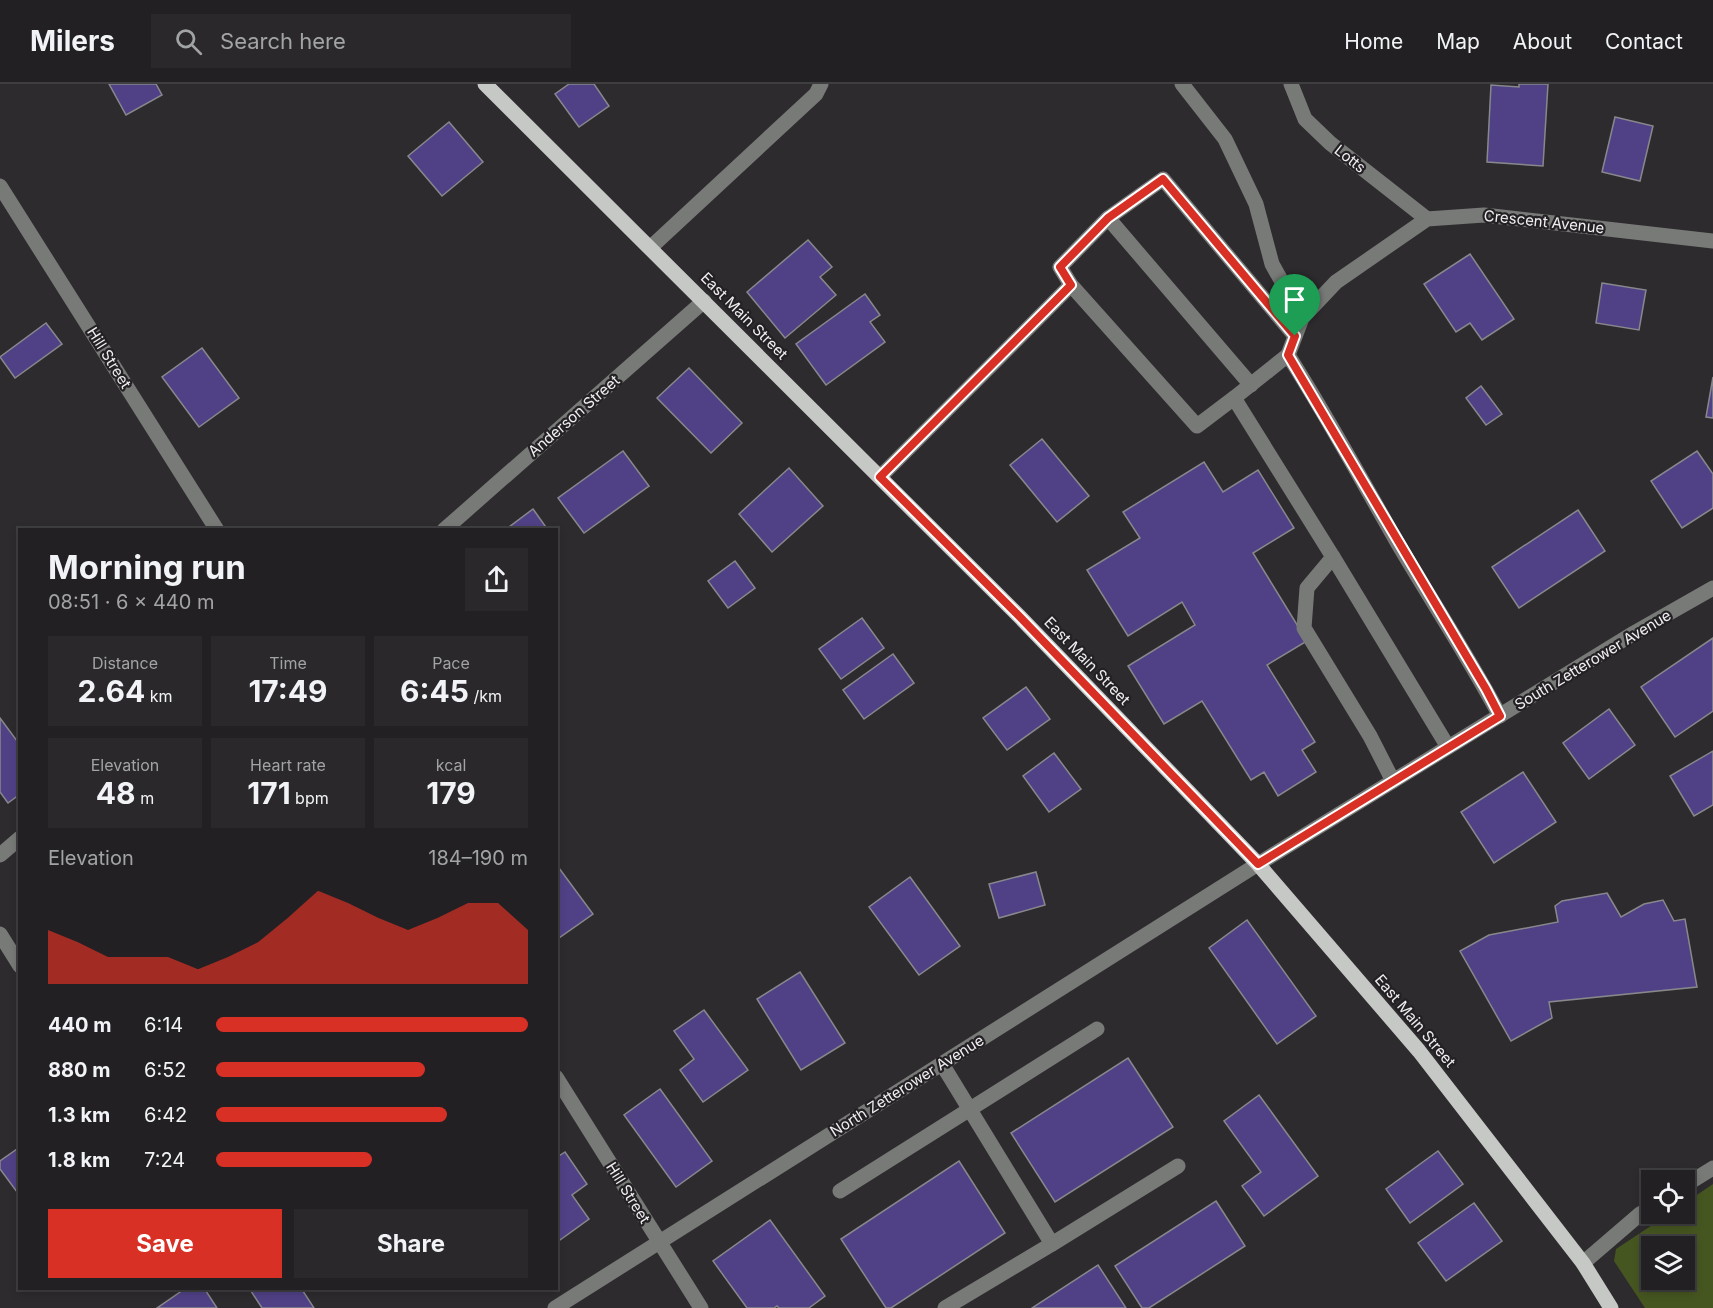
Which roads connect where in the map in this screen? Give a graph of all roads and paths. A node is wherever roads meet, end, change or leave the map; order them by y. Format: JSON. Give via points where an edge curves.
{"nodes":[{"id":1,"x":485,"y":84,"type":"edge"},
{"id":2,"x":820,"y":84,"type":"edge"},
{"id":3,"x":1182,"y":84,"type":"edge"},
{"id":4,"x":1292,"y":84,"type":"edge"},
{"id":5,"x":0,"y":186,"type":"edge"},
{"id":6,"x":1108,"y":218,"type":"junction"},
{"id":7,"x":1427,"y":219,"type":"junction"},
{"id":8,"x":1713,"y":241,"type":"edge"},
{"id":9,"x":650,"y":248,"type":"junction"},
{"id":10,"x":1071,"y":285,"type":"junction"},
{"id":11,"x":704,"y":301,"type":"junction"},
{"id":12,"x":1302,"y":318,"type":"junction"},
{"id":13,"x":1295,"y":336,"type":"junction"},
{"id":14,"x":1288,"y":355,"type":"junction"},
{"id":15,"x":1251,"y":385,"type":"junction"},
{"id":16,"x":1234,"y":398,"type":"junction"},
{"id":17,"x":880,"y":477,"type":"junction"},
{"id":18,"x":216,"y":528,"type":"edge"},
{"id":19,"x":446,"y":528,"type":"edge"},
{"id":20,"x":1333,"y":557,"type":"junction"},
{"id":21,"x":1713,"y":588,"type":"edge"},
{"id":22,"x":1500,"y":716,"type":"junction"},
{"id":23,"x":1448,"y":747,"type":"junction"},
{"id":24,"x":1393,"y":781,"type":"junction"},
{"id":25,"x":18,"y":840,"type":"edge"},
{"id":26,"x":0,"y":855,"type":"edge"},
{"id":27,"x":1258,"y":864,"type":"junction"},
{"id":28,"x":0,"y":934,"type":"edge"},
{"id":29,"x":18,"y":963,"type":"edge"},
{"id":30,"x":1096,"y":1029,"type":"dead end"},
{"id":31,"x":942,"y":1064,"type":"junction"},
{"id":32,"x":558,"y":1080,"type":"edge"},
{"id":33,"x":969,"y":1109,"type":"junction"},
{"id":34,"x":1178,"y":1166,"type":"dead end"},
{"id":35,"x":1713,"y":1168,"type":"edge"},
{"id":36,"x":1695,"y":1179,"type":"edge"},
{"id":37,"x":840,"y":1191,"type":"dead end"},
{"id":38,"x":1641,"y":1213,"type":"edge"},
{"id":39,"x":660,"y":1243,"type":"junction"},
{"id":40,"x":1052,"y":1244,"type":"junction"},
{"id":41,"x":1583,"y":1263,"type":"junction"},
{"id":42,"x":555,"y":1308,"type":"edge"},
{"id":43,"x":701,"y":1308,"type":"edge"},
{"id":44,"x":945,"y":1308,"type":"edge"},
{"id":45,"x":1611,"y":1308,"type":"edge"}],
"edges":[{"from":1,"to":9,"type":"main road","name":"East Main Street"},
{"from":2,"to":9,"type":"street","via":[[816,94]]},
{"from":3,"to":12,"type":"street","via":[[1225,139],[1256,204],[1272,264]]},
{"from":4,"to":7,"type":"street","name":"Lotts","via":[[1305,118],[1330,143]]},
{"from":5,"to":18,"type":"street","name":"Hill Street"},
{"from":6,"to":10,"type":"street","via":[[1060,267]]},
{"from":6,"to":13,"type":"street","via":[[1163,179]]},
{"from":6,"to":15,"type":"street"},
{"from":7,"to":8,"type":"street","name":"Crescent Avenue","via":[[1484,215]]},
{"from":7,"to":12,"type":"street","via":[[1336,282]]},
{"from":9,"to":11,"type":"main road","name":"East Main Street"},
{"from":10,"to":16,"type":"street","via":[[1197,426]]},
{"from":10,"to":17,"type":"street"},
{"from":11,"to":17,"type":"main road","name":"East Main Street"},
{"from":11,"to":19,"type":"street","name":"Anderson Street"},
{"from":12,"to":13,"type":"street"},
{"from":13,"to":14,"type":"street"},
{"from":14,"to":15,"type":"street"},
{"from":14,"to":22,"type":"street"},
{"from":15,"to":16,"type":"street"},
{"from":16,"to":20,"type":"street"},
{"from":17,"to":27,"type":"main road","name":"East Main Street"},
{"from":20,"to":23,"type":"street"},
{"from":20,"to":24,"type":"street","via":[[1307,588],[1305,628]]},
{"from":21,"to":22,"type":"street","name":"South Zetterower Avenue"},
{"from":22,"to":23,"type":"street","name":"South Zetterower Avenue"},
{"from":23,"to":24,"type":"street","name":"South Zetterower Avenue"},
{"from":24,"to":27,"type":"street","name":"South Zetterower Avenue"},
{"from":25,"to":26,"type":"street"},
{"from":27,"to":31,"type":"street","name":"North Zetterower Avenue"},
{"from":27,"to":41,"type":"main road","name":"East Main Street","via":[[1419,1051]]},
{"from":28,"to":29,"type":"street"},
{"from":30,"to":33,"type":"street"},
{"from":31,"to":33,"type":"street"},
{"from":31,"to":39,"type":"street","name":"North Zetterower Avenue"},
{"from":32,"to":39,"type":"street","name":"Hill Street"},
{"from":33,"to":37,"type":"street"},
{"from":33,"to":40,"type":"street"},
{"from":34,"to":40,"type":"street"},
{"from":35,"to":36,"type":"street"},
{"from":38,"to":41,"type":"street"},
{"from":39,"to":42,"type":"street","name":"North Zetterower Avenue"},
{"from":39,"to":43,"type":"street","name":"Hill Street"},
{"from":40,"to":44,"type":"street"},
{"from":41,"to":45,"type":"main road","name":"East Main Street"}]}
